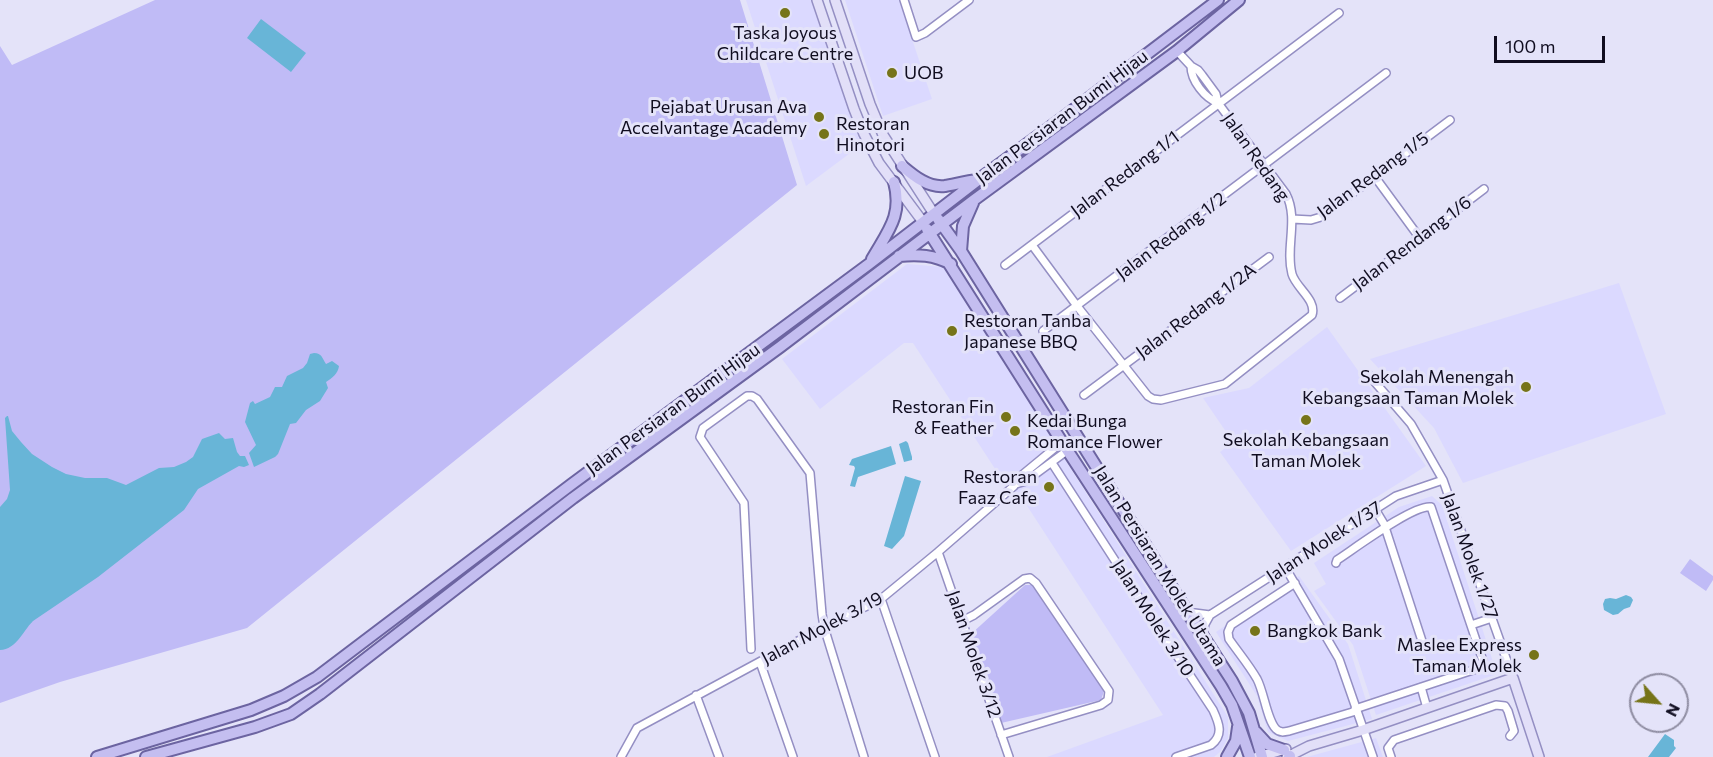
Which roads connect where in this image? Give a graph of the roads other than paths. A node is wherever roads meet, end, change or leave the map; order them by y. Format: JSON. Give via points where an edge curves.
{"nodes":[{"id":1,"x":817,"y":0,"type":"edge"},
{"id":2,"x":835,"y":0,"type":"edge"},
{"id":3,"x":904,"y":0,"type":"edge"},
{"id":4,"x":969,"y":0,"type":"edge"},
{"id":5,"x":1218,"y":0,"type":"edge"},
{"id":6,"x":1239,"y":0,"type":"edge"},
{"id":7,"x":1340,"y":13,"type":"dead end"},
{"id":8,"x":1197,"y":16,"type":"junction"},
{"id":9,"x":1177,"y":51,"type":"junction"},
{"id":10,"x":1132,"y":64,"type":"junction"},
{"id":11,"x":1386,"y":73,"type":"dead end"},
{"id":12,"x":1218,"y":103,"type":"junction"},
{"id":13,"x":1450,"y":120,"type":"dead end"},
{"id":14,"x":1264,"y":165,"type":"junction"},
{"id":15,"x":902,"y":166,"type":"junction"},
{"id":16,"x":1375,"y":177,"type":"junction"},
{"id":17,"x":978,"y":180,"type":"junction"},
{"id":18,"x":894,"y":182,"type":"junction"},
{"id":19,"x":1484,"y":189,"type":"dead end"},
{"id":20,"x":974,"y":200,"type":"junction"},
{"id":21,"x":934,"y":214,"type":"junction"},
{"id":22,"x":1292,"y":219,"type":"junction"},
{"id":23,"x":923,"y":222,"type":"junction"},
{"id":24,"x":942,"y":225,"type":"junction"},
{"id":25,"x":930,"y":233,"type":"junction"},
{"id":26,"x":1419,"y":237,"type":"junction"},
{"id":27,"x":1032,"y":245,"type":"junction"},
{"id":28,"x":961,"y":251,"type":"junction"},
{"id":29,"x":900,"y":256,"type":"junction"},
{"id":30,"x":1269,"y":257,"type":"dead end"},
{"id":31,"x":869,"y":264,"type":"junction"},
{"id":32,"x":951,"y":264,"type":"junction"},
{"id":33,"x":1005,"y":265,"type":"dead end"},
{"id":34,"x":1340,"y":298,"type":"dead end"},
{"id":35,"x":1077,"y":306,"type":"junction"},
{"id":36,"x":1043,"y":331,"type":"dead end"},
{"id":37,"x":1123,"y":365,"type":"junction"},
{"id":38,"x":1367,"y":373,"type":"dead end"},
{"id":39,"x":704,"y":386,"type":"junction"},
{"id":40,"x":1084,"y":395,"type":"dead end"},
{"id":41,"x":711,"y":398,"type":"junction"},
{"id":42,"x":631,"y":440,"type":"junction"},
{"id":43,"x":1065,"y":446,"type":"junction"},
{"id":44,"x":637,"y":451,"type":"junction"},
{"id":45,"x":1052,"y":463,"type":"junction"},
{"id":46,"x":1443,"y":480,"type":"junction"},
{"id":47,"x":1016,"y":484,"type":"junction"},
{"id":48,"x":1375,"y":509,"type":"junction"},
{"id":49,"x":1385,"y":529,"type":"junction"},
{"id":50,"x":938,"y":552,"type":"junction"},
{"id":51,"x":1336,"y":563,"type":"dead end"},
{"id":52,"x":1285,"y":567,"type":"junction"},
{"id":53,"x":1295,"y":583,"type":"junction"},
{"id":54,"x":881,"y":599,"type":"junction"},
{"id":55,"x":1187,"y":612,"type":"junction"},
{"id":56,"x":1210,"y":615,"type":"junction"},
{"id":57,"x":1492,"y":618,"type":"junction"},
{"id":58,"x":962,"y":621,"type":"junction"},
{"id":59,"x":1472,"y":625,"type":"junction"},
{"id":60,"x":824,"y":627,"type":"junction"},
{"id":61,"x":1203,"y":635,"type":"junction"},
{"id":62,"x":1422,"y":641,"type":"dead end"},
{"id":63,"x":751,"y":649,"type":"dead end"},
{"id":64,"x":760,"y":662,"type":"junction"},
{"id":65,"x":1513,"y":678,"type":"junction"},
{"id":66,"x":1421,"y":687,"type":"junction"},
{"id":67,"x":696,"y":696,"type":"junction"},
{"id":68,"x":1428,"y":708,"type":"junction"},
{"id":69,"x":1356,"y":710,"type":"junction"},
{"id":70,"x":1239,"y":723,"type":"junction"},
{"id":71,"x":1254,"y":729,"type":"junction"},
{"id":72,"x":1363,"y":730,"type":"junction"},
{"id":73,"x":1001,"y":735,"type":"junction"},
{"id":74,"x":1510,"y":736,"type":"dead end"},
{"id":75,"x":1288,"y":755,"type":"edge"},
{"id":76,"x":1371,"y":756,"type":"edge"},
{"id":77,"x":97,"y":757,"type":"edge"},
{"id":78,"x":146,"y":757,"type":"edge"},
{"id":79,"x":621,"y":757,"type":"edge"},
{"id":80,"x":719,"y":757,"type":"edge"},
{"id":81,"x":793,"y":757,"type":"edge"},
{"id":82,"x":864,"y":757,"type":"edge"},
{"id":83,"x":935,"y":757,"type":"edge"},
{"id":84,"x":1009,"y":757,"type":"edge"},
{"id":85,"x":1176,"y":757,"type":"edge"},
{"id":86,"x":1227,"y":757,"type":"edge"},
{"id":87,"x":1258,"y":757,"type":"edge"},
{"id":88,"x":1390,"y":757,"type":"edge"},
{"id":89,"x":1539,"y":757,"type":"edge"}],
"edges":[{"from":1,"to":18,"type":"main road","via":[[864,134]]},
{"from":2,"to":15,"type":"main road","via":[[870,104]]},
{"from":3,"to":4,"type":"street","via":[[916,37]]},
{"from":5,"to":8,"type":"main road","name":"Jalan Persiaran Bumi Hijau"},
{"from":6,"to":9,"type":"main road","name":"Jalan Persiaran Bumi Hijau"},
{"from":7,"to":12,"type":"street","name":"Jalan Redang 1/1"},
{"from":8,"to":9,"type":"main road","via":[[1175,41]]},
{"from":8,"to":10,"type":"main road","name":"Jalan Persiaran Bumi Hijau"},
{"from":9,"to":10,"type":"main road","via":[[1168,45]]},
{"from":9,"to":12,"type":"street","name":"Jalan Redang","via":[[1191,66],[1194,81],[1209,100]]},
{"from":9,"to":20,"type":"main road","name":"Jalan Persiaran Bumi Hijau"},
{"from":10,"to":17,"type":"main road","name":"Jalan Persiaran Bumi Hijau"},
{"from":11,"to":14,"type":"street","name":"Jalan Redang 1/2"},
{"from":12,"to":14,"type":"street","name":"Jalan Redang"},
{"from":12,"to":27,"type":"street","name":"Jalan Redang 1/1"},
{"from":13,"to":16,"type":"street","name":"Jalan Redang 1/5"},
{"from":14,"to":22,"type":"street","name":"Jalan Redang","via":[[1286,194]]},
{"from":14,"to":35,"type":"street","name":"Jalan Redang 1/2"},
{"from":15,"to":17,"type":"main road","via":[[923,182],[934,185]]},
{"from":15,"to":21,"type":"main road"},
{"from":16,"to":22,"type":"street","name":"Jalan Redang 1/5","via":[[1321,217]]},
{"from":16,"to":26,"type":"street"},
{"from":17,"to":21,"type":"main road","name":"Jalan Persiaran Bumi Hijau"},
{"from":18,"to":23,"type":"main road"},
{"from":18,"to":31,"type":"main road","via":[[896,213]]},
{"from":19,"to":26,"type":"street","name":"Jalan Rendang 1/6"},
{"from":20,"to":24,"type":"main road","name":"Jalan Persiaran Bumi Hijau"},
{"from":20,"to":28,"type":"main road","via":[[963,226]]},
{"from":21,"to":23,"type":"main road","name":"Jalan Persiaran Bumi Hijau"},
{"from":21,"to":24,"type":"main road","name":"Jalan Persiaran Molek Utama"},
{"from":22,"to":37,"type":"street","name":"Jalan Redang","via":[[1292,275],[1313,306],[1309,318],[1225,384],[1167,399],[1148,396]]},
{"from":23,"to":25,"type":"main road"},
{"from":23,"to":31,"type":"main road","name":"Jalan Persiaran Bumi Hijau"},
{"from":24,"to":25,"type":"main road","name":"Jalan Persiaran Bumi Hijau"},
{"from":24,"to":28,"type":"main road","name":"Jalan Persiaran Molek Utama"},
{"from":25,"to":29,"type":"main road","name":"Jalan Persiaran Bumi Hijau"},
{"from":25,"to":32,"type":"main road"},
{"from":26,"to":34,"type":"street","name":"Jalan Rendang 1/6"},
{"from":27,"to":33,"type":"street","name":"Jalan Redang 1/1"},
{"from":27,"to":35,"type":"street"},
{"from":28,"to":55,"type":"main road","name":"Jalan Persiaran Molek Utama"},
{"from":29,"to":32,"type":"main road","via":[[933,256]]},
{"from":29,"to":41,"type":"main road","name":"Jalan Persiaran Bumi Hijau"},
{"from":30,"to":37,"type":"street","name":"Jalan Redang 1/2A"},
{"from":31,"to":39,"type":"main road","name":"Jalan Persiaran Bumi Hijau"},
{"from":32,"to":43,"type":"main road"},
{"from":35,"to":36,"type":"street"},
{"from":35,"to":37,"type":"street"},
{"from":37,"to":40,"type":"street"},
{"from":38,"to":46,"type":"street","name":"Jalan Molek 1/27","via":[[1411,424]]},
{"from":39,"to":41,"type":"main road"},
{"from":39,"to":42,"type":"main road","name":"Jalan Persiaran Bumi Hijau"},
{"from":41,"to":44,"type":"main road","name":"Jalan Persiaran Bumi Hijau"},
{"from":42,"to":44,"type":"main road","via":[[639,445]]},
{"from":42,"to":77,"type":"main road","name":"Jalan Persiaran Bumi Hijau","via":[[317,677],[251,710]]},
{"from":43,"to":45,"type":"street","name":"Jalan Molek 3/19"},
{"from":43,"to":47,"type":"street","name":"Jalan Molek 3/19","via":[[1022,475]]},
{"from":43,"to":70,"type":"main road","via":[[1221,686]]},
{"from":44,"to":78,"type":"main road","name":"Jalan Persiaran Bumi Hijau","via":[[291,714]]},
{"from":45,"to":47,"type":"street","name":"Jalan Molek 3/19"},
{"from":45,"to":85,"type":"street","name":"Jalan Molek 3/10","via":[[1219,721],[1219,735],[1211,746]]},
{"from":46,"to":48,"type":"street","name":"Jalan Molek 1/37","via":[[1400,494]]},
{"from":46,"to":57,"type":"street","name":"Jalan Molek 1/27"},
{"from":47,"to":50,"type":"street","name":"Jalan Molek 3/19"},
{"from":48,"to":49,"type":"street"},
{"from":48,"to":52,"type":"street","name":"Jalan Molek 1/37"},
{"from":49,"to":51,"type":"street"},
{"from":49,"to":59,"type":"street","via":[[1413,511],[1428,506],[1433,509]]},
{"from":49,"to":62,"type":"street"},
{"from":50,"to":54,"type":"street","name":"Jalan Molek 3/19"},
{"from":50,"to":58,"type":"street","name":"Jalan Molek 3/12"},
{"from":52,"to":53,"type":"street"},
{"from":52,"to":56,"type":"street","name":"Jalan Molek 1/37"},
{"from":53,"to":69,"type":"street","via":[[1339,659]]},
{"from":53,"to":69,"type":"street","via":[[1230,625],[1229,639],[1256,679],[1270,719],[1279,731]]},
{"from":54,"to":60,"type":"street","name":"Jalan Molek 3/19"},
{"from":54,"to":83,"type":"street"},
{"from":55,"to":56,"type":"street"},
{"from":55,"to":61,"type":"main road","name":"Jalan Persiaran Molek Utama"},
{"from":56,"to":61,"type":"street"},
{"from":57,"to":59,"type":"street"},
{"from":57,"to":65,"type":"street","name":"Jalan Molek 1/27"},
{"from":58,"to":73,"type":"street","name":"Jalan Molek 3/12"},
{"from":58,"to":73,"type":"street","via":[[1030,578],[1109,691],[1108,700],[1101,705]]},
{"from":59,"to":66,"type":"street","via":[[1483,661],[1479,667]]},
{"from":60,"to":63,"type":"street","via":[[810,473],[757,399],[747,396],[703,428],[700,437],[744,503]]},
{"from":60,"to":64,"type":"street","name":"Jalan Molek 3/19"},
{"from":60,"to":82,"type":"street"},
{"from":61,"to":71,"type":"main road","name":"Jalan Persiaran Molek Utama","via":[[1241,696]]},
{"from":64,"to":67,"type":"street","name":"Jalan Molek 3/19"},
{"from":64,"to":81,"type":"street"},
{"from":65,"to":68,"type":"main road"},
{"from":65,"to":89,"type":"main road","name":"Jalan Molek 1/27"},
{"from":66,"to":68,"type":"street"},
{"from":66,"to":69,"type":"street"},
{"from":67,"to":79,"type":"street","name":"Jalan Molek 3/19","via":[[638,728]]},
{"from":67,"to":80,"type":"street"},
{"from":68,"to":72,"type":"main road"},
{"from":69,"to":72,"type":"street"},
{"from":70,"to":86,"type":"main road","via":[[1236,741]]},
{"from":70,"to":87,"type":"main road"},
{"from":71,"to":75,"type":"main road","via":[[1267,744]]},
{"from":71,"to":87,"type":"main road","name":"Jalan Persiaran Molek Utama"},
{"from":72,"to":75,"type":"main road"},
{"from":72,"to":76,"type":"street"},
{"from":73,"to":84,"type":"street","name":"Jalan Molek 3/12"},
{"from":74,"to":88,"type":"street","via":[[1514,731],[1508,711],[1505,706],[1496,705],[1394,740],[1388,748]]},
{"from":75,"to":87,"type":"main road"}]}
